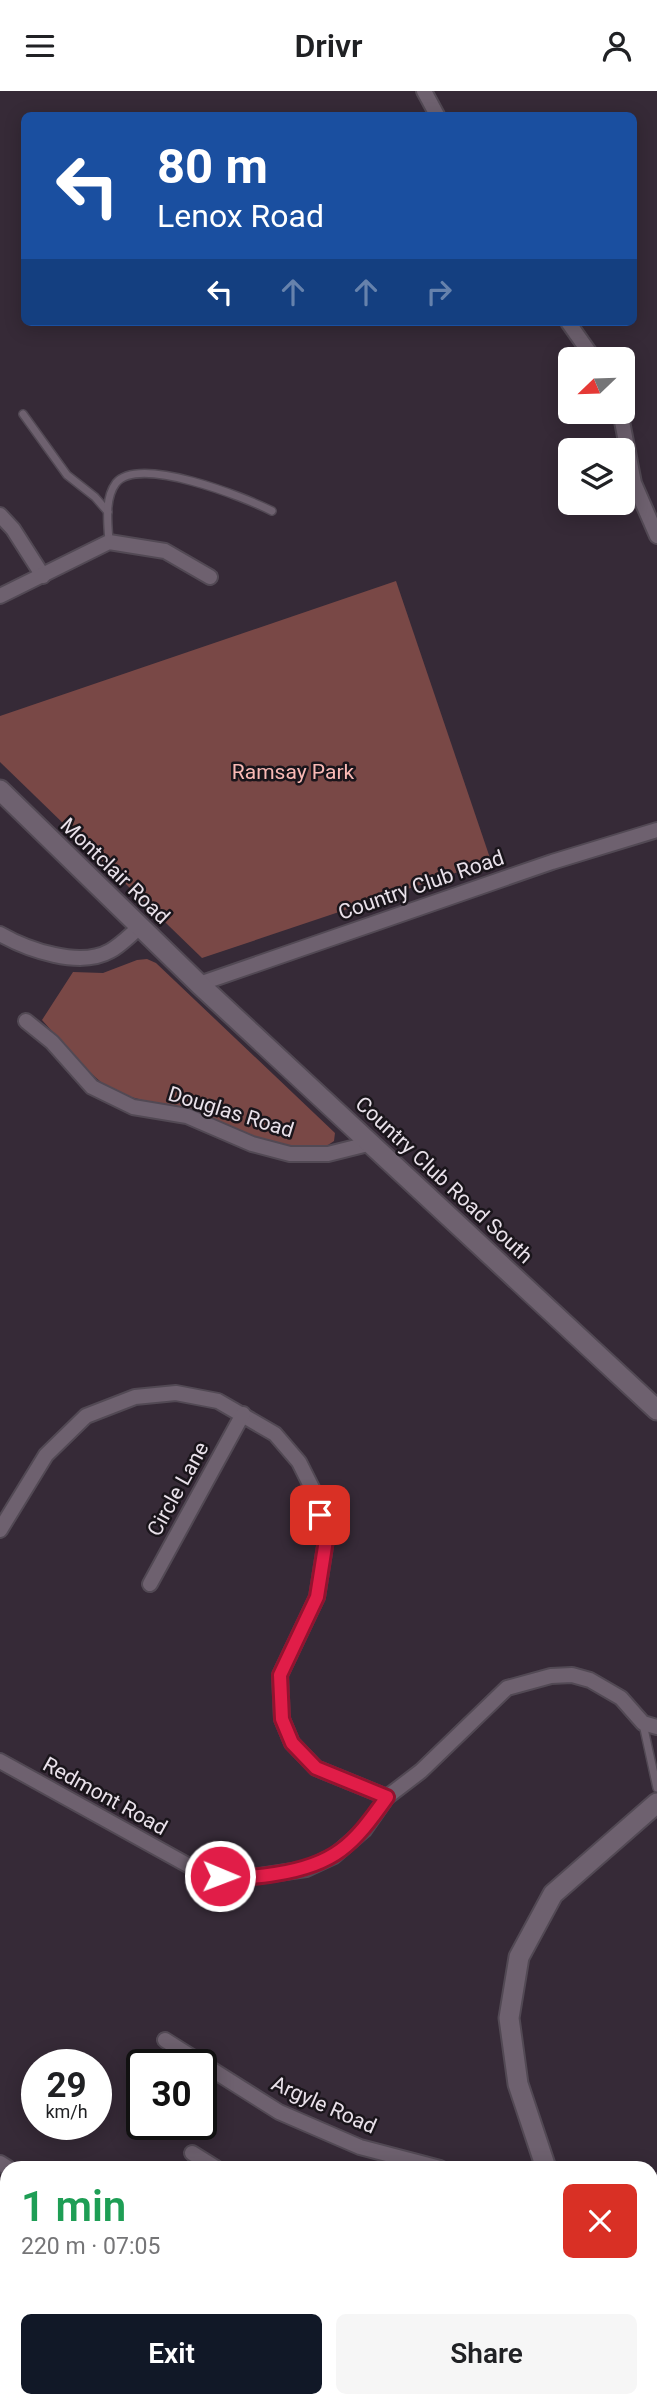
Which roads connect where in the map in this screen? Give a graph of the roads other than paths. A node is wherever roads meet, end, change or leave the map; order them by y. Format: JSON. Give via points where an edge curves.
{"nodes":[{"id":1,"x":424,"y":91,"type":"edge"},
{"id":2,"x":435,"y":112,"type":"edge"},
{"id":3,"x":571,"y":326,"type":"edge"},
{"id":4,"x":586,"y":347,"type":"edge"},
{"id":5,"x":23,"y":414,"type":"dead end"},
{"id":6,"x":623,"y":424,"type":"edge"},
{"id":7,"x":272,"y":510,"type":"dead end"},
{"id":8,"x":107,"y":512,"type":"junction"},
{"id":9,"x":0,"y":515,"type":"edge"},
{"id":10,"x":657,"y":536,"type":"edge"},
{"id":11,"x":109,"y":542,"type":"junction"},
{"id":12,"x":43,"y":576,"type":"junction"},
{"id":13,"x":210,"y":576,"type":"dead end"},
{"id":14,"x":0,"y":596,"type":"edge"},
{"id":15,"x":0,"y":790,"type":"edge"},
{"id":16,"x":657,"y":830,"type":"edge"},
{"id":17,"x":140,"y":927,"type":"junction"},
{"id":18,"x":0,"y":934,"type":"edge"},
{"id":19,"x":199,"y":984,"type":"junction"},
{"id":20,"x":26,"y":1021,"type":"dead end"},
{"id":21,"x":372,"y":1143,"type":"junction"},
{"id":22,"x":657,"y":1410,"type":"edge"},
{"id":23,"x":243,"y":1413,"type":"junction"},
{"id":24,"x":0,"y":1531,"type":"edge"},
{"id":25,"x":150,"y":1584,"type":"dead end"},
{"id":26,"x":650,"y":1725,"type":"edge"},
{"id":27,"x":0,"y":1761,"type":"edge"},
{"id":28,"x":657,"y":1788,"type":"edge"},
{"id":29,"x":387,"y":1797,"type":"junction"},
{"id":30,"x":657,"y":1803,"type":"edge"},
{"id":31,"x":165,"y":2040,"type":"dead end"},
{"id":32,"x":192,"y":2153,"type":"dead end"},
{"id":33,"x":205,"y":2161,"type":"edge"},
{"id":34,"x":413,"y":2161,"type":"edge"},
{"id":35,"x":544,"y":2161,"type":"edge"}],
"edges":[{"from":1,"to":2,"type":"street"},
{"from":3,"to":4,"type":"street"},
{"from":5,"to":8,"type":"lane","via":[[67,475]]},
{"from":6,"to":10,"type":"street","via":[[634,483]]},
{"from":7,"to":8,"type":"lane","via":[[237,494],[136,473],[117,483]]},
{"from":8,"to":11,"type":"lane"},
{"from":9,"to":12,"type":"street"},
{"from":11,"to":12,"type":"street"},
{"from":11,"to":13,"type":"street","via":[[165,551]]},
{"from":12,"to":14,"type":"street"},
{"from":15,"to":17,"type":"main road","name":"Montclair Road"},
{"from":16,"to":19,"type":"street","name":"Country Club Road"},
{"from":17,"to":18,"type":"street","via":[[109,951],[89,959],[61,958]]},
{"from":17,"to":19,"type":"main road","name":"Montclair Road"},
{"from":19,"to":21,"type":"main road","name":"Country Club Road South"},
{"from":20,"to":21,"type":"street","name":"Douglas Road","via":[[52,1042],[92,1087],[133,1107],[187,1116],[252,1144],[290,1154],[328,1154]]},
{"from":21,"to":22,"type":"main road","name":"Country Club Road South"},
{"from":23,"to":24,"type":"street","via":[[218,1401],[176,1393],[135,1397],[86,1416],[46,1455]]},
{"from":23,"to":25,"type":"street","name":"Circle Lane"},
{"from":23,"to":29,"type":"street","via":[[275,1434],[299,1462],[313,1490],[326,1540],[317,1597],[280,1675],[282,1719],[292,1743],[316,1768]]},
{"from":26,"to":28,"type":"lane","name":"Redmont Road"},
{"from":26,"to":29,"type":"street","name":"Redmont Road","via":[[621,1698],[572,1675],[506,1688],[421,1771]]},
{"from":27,"to":29,"type":"street","name":"Redmont Road","via":[[202,1873],[239,1879],[306,1869],[334,1856],[364,1830]]},
{"from":30,"to":35,"type":"main road","via":[[553,1894],[519,1957],[509,2018],[518,2084]]},
{"from":31,"to":34,"type":"street","name":"Argyle Road","via":[[279,2112],[360,2147]]},
{"from":32,"to":33,"type":"street"}]}
